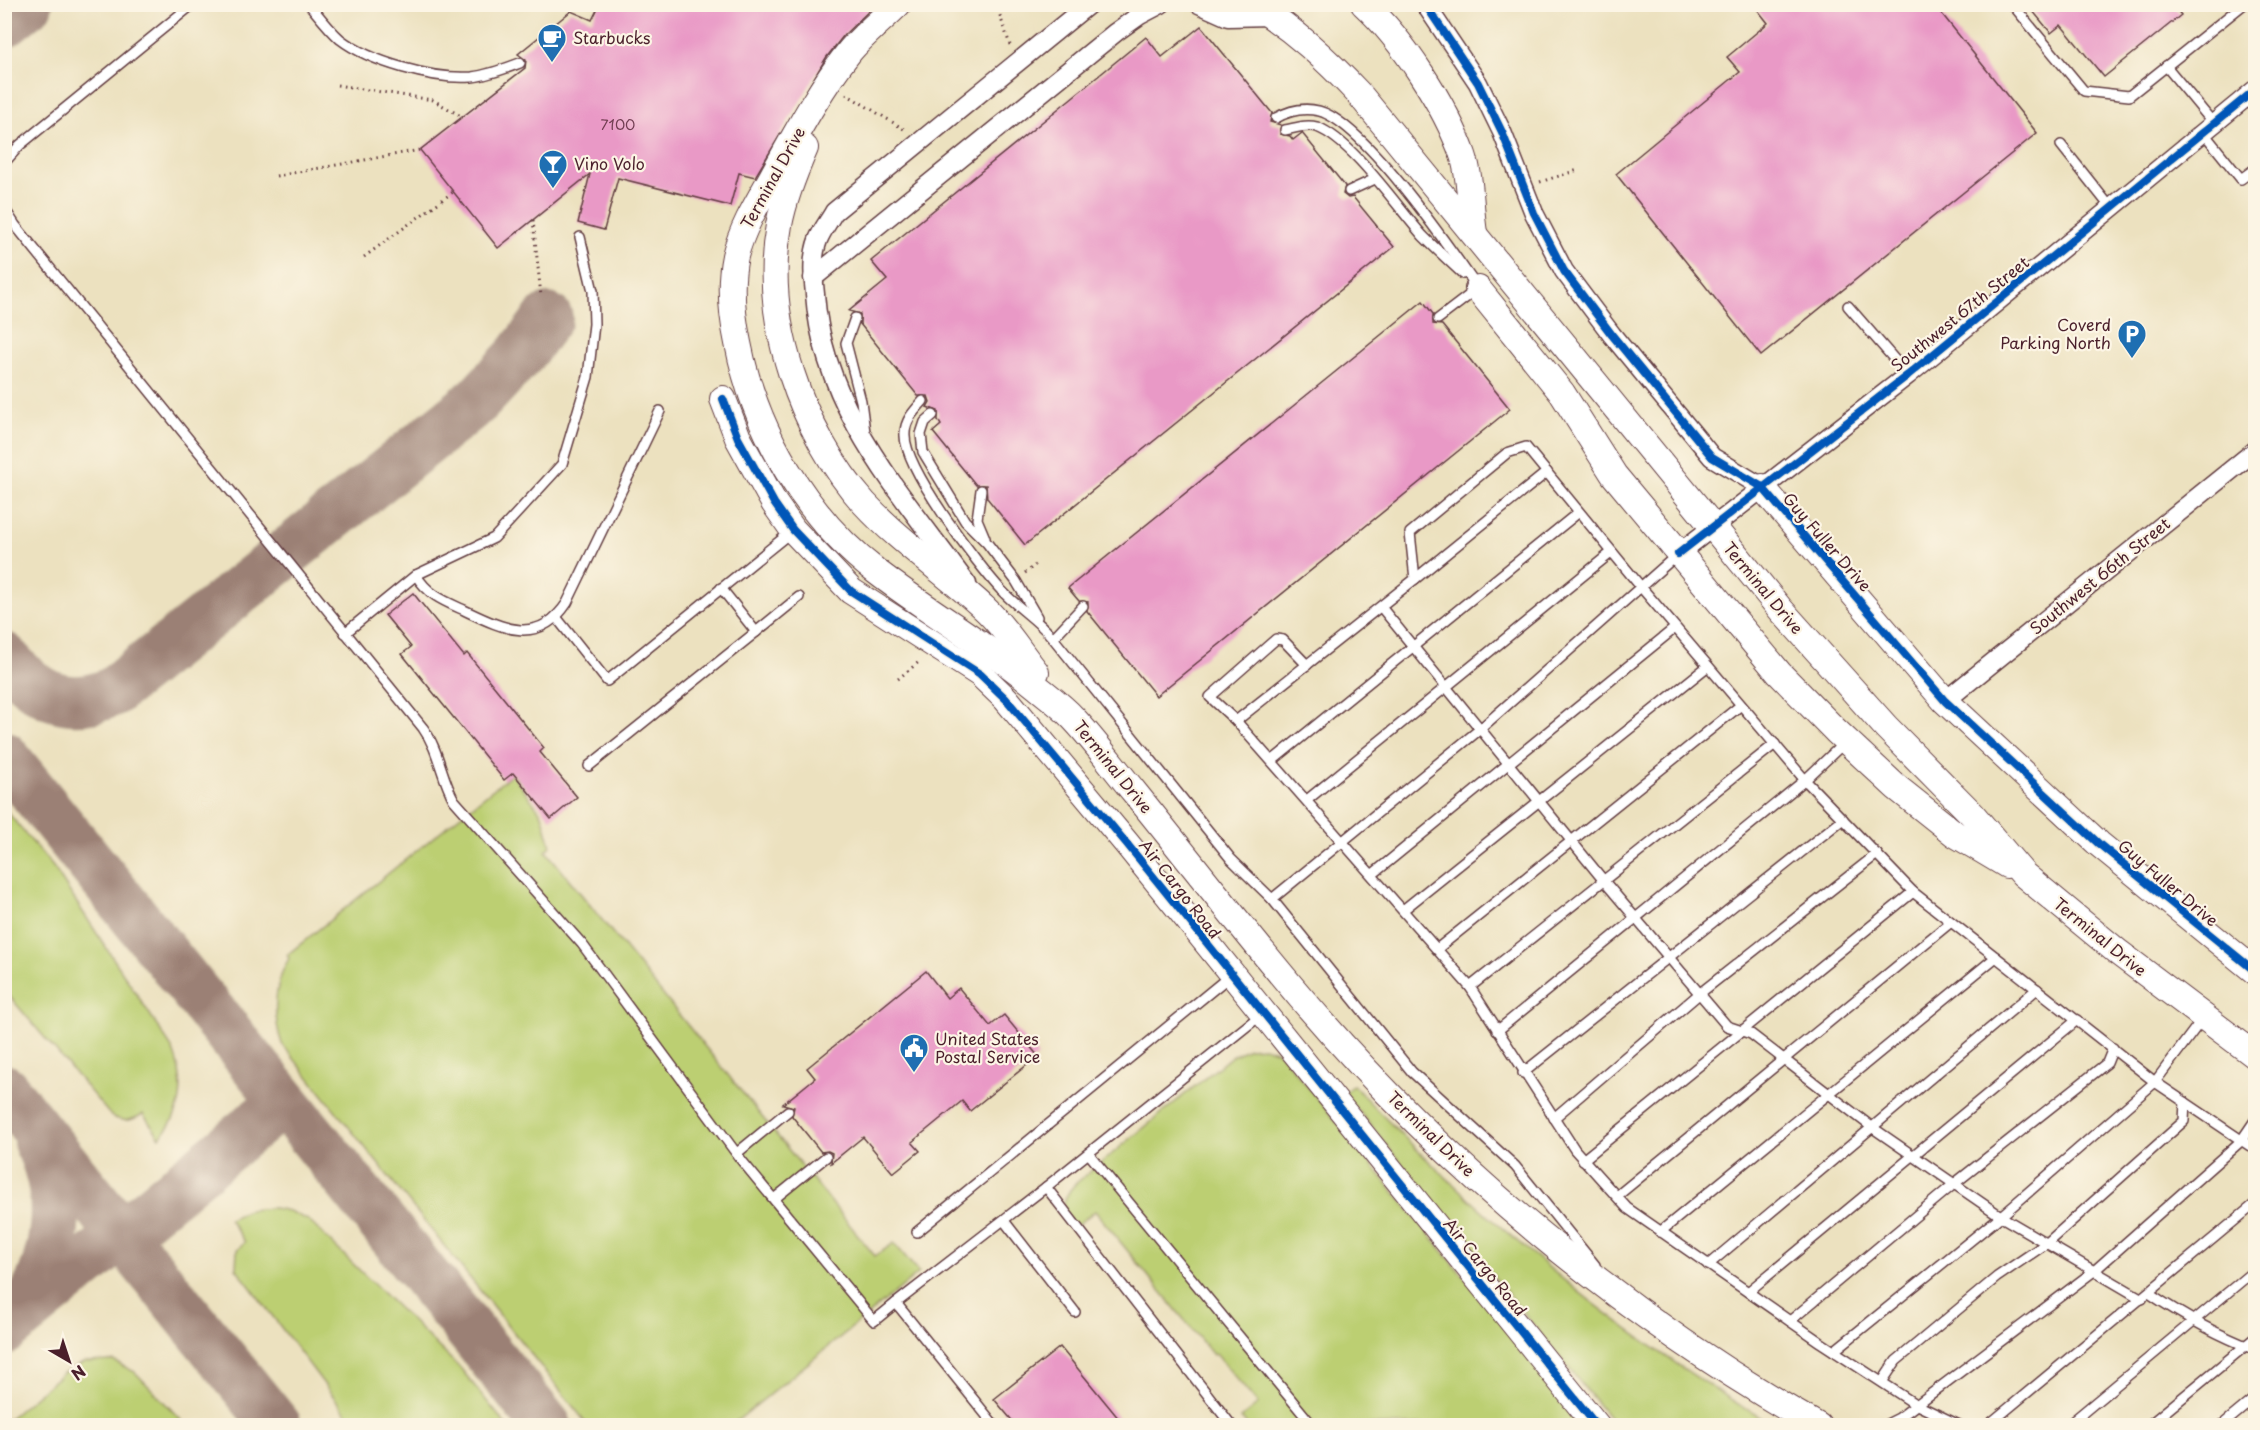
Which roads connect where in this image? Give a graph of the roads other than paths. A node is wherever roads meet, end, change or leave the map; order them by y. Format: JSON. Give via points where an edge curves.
{"nodes":[{"id":1,"x":193,"y":4,"type":"edge"},
{"id":2,"x":309,"y":4,"type":"edge"},
{"id":3,"x":898,"y":4,"type":"edge"},
{"id":4,"x":907,"y":4,"type":"edge"},
{"id":5,"x":1089,"y":4,"type":"edge"},
{"id":6,"x":1161,"y":4,"type":"edge"},
{"id":7,"x":1198,"y":4,"type":"edge"},
{"id":8,"x":1364,"y":4,"type":"edge"},
{"id":9,"x":1425,"y":4,"type":"edge"},
{"id":10,"x":2012,"y":4,"type":"edge"},
{"id":11,"x":2244,"y":4,"type":"edge"},
{"id":12,"x":1263,"y":10,"type":"edge"},
{"id":13,"x":520,"y":63,"type":"dead end"},
{"id":14,"x":2166,"y":66,"type":"junction"},
{"id":15,"x":2256,"y":89,"type":"edge"},
{"id":16,"x":1276,"y":118,"type":"dead end"},
{"id":17,"x":2208,"y":128,"type":"junction"},
{"id":18,"x":1286,"y":130,"type":"dead end"},
{"id":19,"x":2061,"y":145,"type":"dead end"},
{"id":20,"x":4,"y":163,"type":"edge"},
{"id":21,"x":2256,"y":168,"type":"edge"},
{"id":22,"x":1375,"y":179,"type":"junction"},
{"id":23,"x":1348,"y":191,"type":"dead end"},
{"id":24,"x":4,"y":208,"type":"edge"},
{"id":25,"x":2111,"y":208,"type":"junction"},
{"id":26,"x":1474,"y":233,"type":"junction"},
{"id":27,"x":580,"y":237,"type":"dead end"},
{"id":28,"x":813,"y":278,"type":"junction"},
{"id":29,"x":1478,"y":289,"type":"junction"},
{"id":30,"x":1848,"y":306,"type":"dead end"},
{"id":31,"x":855,"y":318,"type":"dead end"},
{"id":32,"x":1437,"y":319,"type":"dead end"},
{"id":33,"x":1555,"y":332,"type":"junction"},
{"id":34,"x":1530,"y":353,"type":"junction"},
{"id":35,"x":1908,"y":375,"type":"junction"},
{"id":36,"x":723,"y":399,"type":"dead end"},
{"id":37,"x":923,"y":401,"type":"dead end"},
{"id":38,"x":660,"y":411,"type":"dead end"},
{"id":39,"x":933,"y":415,"type":"dead end"},
{"id":40,"x":867,"y":446,"type":"junction"},
{"id":41,"x":2256,"y":450,"type":"edge"},
{"id":42,"x":1547,"y":472,"type":"junction"},
{"id":43,"x":1762,"y":487,"type":"junction"},
{"id":44,"x":981,"y":490,"type":"dead end"},
{"id":45,"x":1579,"y":512,"type":"junction"},
{"id":46,"x":1712,"y":527,"type":"junction"},
{"id":47,"x":794,"y":530,"type":"junction"},
{"id":48,"x":987,"y":543,"type":"junction"},
{"id":49,"x":1612,"y":552,"type":"junction"},
{"id":50,"x":1678,"y":554,"type":"junction"},
{"id":51,"x":417,"y":575,"type":"junction"},
{"id":52,"x":1415,"y":579,"type":"junction"},
{"id":53,"x":1641,"y":587,"type":"junction"},
{"id":54,"x":721,"y":588,"type":"junction"},
{"id":55,"x":799,"y":597,"type":"dead end"},
{"id":56,"x":1083,"y":606,"type":"dead end"},
{"id":57,"x":1381,"y":607,"type":"junction"},
{"id":58,"x":986,"y":610,"type":"junction"},
{"id":59,"x":556,"y":617,"type":"junction"},
{"id":60,"x":1039,"y":622,"type":"junction"},
{"id":61,"x":1676,"y":628,"type":"junction"},
{"id":62,"x":756,"y":632,"type":"junction"},
{"id":63,"x":345,"y":633,"type":"junction"},
{"id":64,"x":1053,"y":638,"type":"junction"},
{"id":65,"x":1413,"y":647,"type":"junction"},
{"id":66,"x":1307,"y":665,"type":"junction"},
{"id":67,"x":1708,"y":666,"type":"junction"},
{"id":68,"x":1446,"y":688,"type":"junction"},
{"id":69,"x":1946,"y":701,"type":"junction"},
{"id":70,"x":1741,"y":705,"type":"junction"},
{"id":71,"x":1071,"y":715,"type":"junction"},
{"id":72,"x":1236,"y":721,"type":"junction"},
{"id":73,"x":1479,"y":730,"type":"junction"},
{"id":74,"x":1846,"y":741,"type":"junction"},
{"id":75,"x":1775,"y":744,"type":"junction"},
{"id":76,"x":1272,"y":761,"type":"junction"},
{"id":77,"x":1508,"y":764,"type":"junction"},
{"id":78,"x":589,"y":766,"type":"dead end"},
{"id":79,"x":1805,"y":780,"type":"junction"},
{"id":80,"x":1307,"y":800,"type":"junction"},
{"id":81,"x":1538,"y":802,"type":"junction"},
{"id":82,"x":1843,"y":819,"type":"junction"},
{"id":83,"x":1344,"y":841,"type":"junction"},
{"id":84,"x":1571,"y":841,"type":"junction"},
{"id":85,"x":1877,"y":854,"type":"junction"},
{"id":86,"x":1373,"y":874,"type":"junction"},
{"id":87,"x":2023,"y":874,"type":"junction"},
{"id":88,"x":1604,"y":881,"type":"junction"},
{"id":89,"x":1913,"y":892,"type":"junction"},
{"id":90,"x":1272,"y":899,"type":"junction"},
{"id":91,"x":1403,"y":910,"type":"junction"},
{"id":92,"x":1634,"y":918,"type":"junction"},
{"id":93,"x":1951,"y":922,"type":"junction"},
{"id":94,"x":1437,"y":949,"type":"junction"},
{"id":95,"x":1996,"y":957,"type":"junction"},
{"id":96,"x":1668,"y":959,"type":"junction"},
{"id":97,"x":2256,"y":972,"type":"edge"},
{"id":98,"x":1231,"y":975,"type":"junction"},
{"id":99,"x":1470,"y":987,"type":"junction"},
{"id":100,"x":2037,"y":989,"type":"junction"},
{"id":101,"x":1699,"y":994,"type":"junction"},
{"id":102,"x":1262,"y":1014,"type":"junction"},
{"id":103,"x":2203,"y":1018,"type":"junction"},
{"id":104,"x":2077,"y":1020,"type":"junction"},
{"id":105,"x":1740,"y":1030,"type":"junction"},
{"id":106,"x":1497,"y":1031,"type":"junction"},
{"id":107,"x":2113,"y":1048,"type":"junction"},
{"id":108,"x":2256,"y":1056,"type":"edge"},
{"id":109,"x":1784,"y":1061,"type":"junction"},
{"id":110,"x":1523,"y":1073,"type":"junction"},
{"id":111,"x":2155,"y":1082,"type":"junction"},
{"id":112,"x":1828,"y":1094,"type":"junction"},
{"id":113,"x":2185,"y":1102,"type":"junction"},
{"id":114,"x":788,"y":1111,"type":"dead end"},
{"id":115,"x":1554,"y":1118,"type":"junction"},
{"id":116,"x":2256,"y":1119,"type":"edge"},
{"id":117,"x":1873,"y":1128,"type":"junction"},
{"id":118,"x":2241,"y":1141,"type":"junction"},
{"id":119,"x":2256,"y":1150,"type":"edge"},
{"id":120,"x":737,"y":1153,"type":"junction"},
{"id":121,"x":1089,"y":1154,"type":"junction"},
{"id":122,"x":1914,"y":1156,"type":"junction"},
{"id":123,"x":826,"y":1157,"type":"dead end"},
{"id":124,"x":1583,"y":1160,"type":"junction"},
{"id":125,"x":1954,"y":1184,"type":"junction"},
{"id":126,"x":1046,"y":1187,"type":"junction"},
{"id":127,"x":1617,"y":1197,"type":"junction"},
{"id":128,"x":774,"y":1199,"type":"junction"},
{"id":129,"x":2256,"y":1203,"type":"edge"},
{"id":130,"x":2001,"y":1216,"type":"junction"},
{"id":131,"x":1005,"y":1222,"type":"junction"},
{"id":132,"x":917,"y":1232,"type":"dead end"},
{"id":133,"x":1660,"y":1232,"type":"junction"},
{"id":134,"x":2047,"y":1243,"type":"junction"},
{"id":135,"x":1708,"y":1265,"type":"junction"},
{"id":136,"x":2256,"y":1269,"type":"edge"},
{"id":137,"x":2094,"y":1271,"type":"junction"},
{"id":138,"x":1749,"y":1292,"type":"junction"},
{"id":139,"x":2145,"y":1296,"type":"junction"},
{"id":140,"x":1620,"y":1297,"type":"junction"},
{"id":141,"x":896,"y":1303,"type":"junction"},
{"id":142,"x":1075,"y":1312,"type":"dead end"},
{"id":143,"x":1790,"y":1321,"type":"junction"},
{"id":144,"x":2195,"y":1322,"type":"junction"},
{"id":145,"x":2256,"y":1337,"type":"edge"},
{"id":146,"x":2245,"y":1346,"type":"junction"},
{"id":147,"x":2256,"y":1350,"type":"edge"},
{"id":148,"x":1834,"y":1351,"type":"junction"},
{"id":149,"x":1882,"y":1382,"type":"junction"},
{"id":150,"x":2256,"y":1397,"type":"edge"},
{"id":151,"x":1915,"y":1404,"type":"junction"},
{"id":152,"x":995,"y":1425,"type":"edge"},
{"id":153,"x":1232,"y":1425,"type":"edge"},
{"id":154,"x":1313,"y":1425,"type":"edge"},
{"id":155,"x":1597,"y":1425,"type":"edge"},
{"id":156,"x":1818,"y":1425,"type":"edge"},
{"id":157,"x":1883,"y":1425,"type":"edge"},
{"id":158,"x":1961,"y":1425,"type":"edge"},
{"id":159,"x":1987,"y":1425,"type":"edge"},
{"id":160,"x":2067,"y":1425,"type":"edge"},
{"id":161,"x":2148,"y":1425,"type":"edge"},
{"id":162,"x":2222,"y":1425,"type":"edge"}],
"edges":[{"from":1,"to":20,"type":"lane","via":[[20,144]]},
{"from":2,"to":13,"type":"lane","via":[[340,39],[360,52],[414,70],[473,77],[497,73]]},
{"from":3,"to":71,"type":"main road","name":"Terminal Drive","via":[[851,49],[816,100],[753,212],[734,260],[731,284],[738,345],[749,388],[775,449],[816,511],[874,571],[1006,661]]},
{"from":4,"to":58,"type":"main road","via":[[870,40],[824,107],[792,177],[779,226],[777,301],[793,382],[823,447],[865,504]]},
{"from":5,"to":28,"type":"street","via":[[834,212],[818,241]]},
{"from":6,"to":28,"type":"street","via":[[1116,32]]},
{"from":7,"to":12,"type":"street","via":[[1228,17]]},
{"from":8,"to":26,"type":"main road","via":[[1426,83],[1459,147]]},
{"from":9,"to":43,"type":"street","name":"Guy Fuller Drive","via":[[1478,83],[1548,244],[1564,271],[1712,457]]},
{"from":10,"to":14,"type":"lane","via":[[2084,91],[2129,96]]},
{"from":11,"to":14,"type":"lane"},
{"from":12,"to":26,"type":"main road","name":"Terminal Drive","via":[[1326,59]]},
{"from":14,"to":17,"type":"lane"},
{"from":15,"to":17,"type":"street","name":"Southwest 67th Street"},
{"from":16,"to":29,"type":"lane","via":[[1302,109],[1321,111],[1344,125],[1434,225]]},
{"from":17,"to":21,"type":"lane","via":[[2241,179]]},
{"from":17,"to":25,"type":"street","name":"Southwest 67th Street"},
{"from":18,"to":22,"type":"lane","via":[[1306,125],[1323,130]]},
{"from":19,"to":25,"type":"lane"},
{"from":22,"to":23,"type":"lane"},
{"from":22,"to":29,"type":"lane","via":[[1424,236]]},
{"from":24,"to":63,"type":"lane"},
{"from":25,"to":35,"type":"street","name":"Southwest 67th Street"},
{"from":26,"to":33,"type":"main road","name":"Terminal Drive"},
{"from":27,"to":51,"type":"lane","via":[[593,291],[594,324],[588,377],[562,464],[494,538]]},
{"from":28,"to":40,"type":"street","via":[[823,351],[852,422]]},
{"from":29,"to":32,"type":"lane"},
{"from":29,"to":34,"type":"main road"},
{"from":30,"to":35,"type":"lane"},
{"from":31,"to":40,"type":"lane","via":[[846,343],[861,400]]},
{"from":33,"to":34,"type":"main road"},
{"from":33,"to":46,"type":"main road","name":"Terminal Drive"},
{"from":34,"to":50,"type":"main road","via":[[1562,393],[1614,475]]},
{"from":35,"to":43,"type":"street","name":"Southwest 67th Street"},
{"from":36,"to":47,"type":"main road","name":"Air Cargo Road","via":[[738,438],[774,503]]},
{"from":37,"to":60,"type":"lane","via":[[904,431],[914,467],[1003,592]]},
{"from":38,"to":59,"type":"lane","via":[[567,603]]},
{"from":39,"to":48,"type":"lane","via":[[925,422],[921,434],[923,452],[965,521]]},
{"from":40,"to":58,"type":"street"},
{"from":41,"to":69,"type":"street","name":"Southwest 66th Street"},
{"from":42,"to":45,"type":"lane"},
{"from":42,"to":52,"type":"lane"},
{"from":42,"to":52,"type":"lane","via":[[1526,447],[1507,453],[1410,533]]},
{"from":43,"to":46,"type":"street","name":"Southwest 67th Street"},
{"from":43,"to":69,"type":"main road","name":"Guy Fuller Drive"},
{"from":44,"to":48,"type":"lane","via":[[977,519]]},
{"from":45,"to":49,"type":"lane"},
{"from":45,"to":65,"type":"lane"},
{"from":46,"to":50,"type":"street","name":"Southwest 67th Street"},
{"from":46,"to":87,"type":"main road","name":"Terminal Drive","via":[[1833,669],[1972,814]]},
{"from":47,"to":54,"type":"lane"},
{"from":47,"to":98,"type":"main road","name":"Air Cargo Road","via":[[850,591],[981,674],[1006,699]]},
{"from":48,"to":60,"type":"lane","via":[[1016,581]]},
{"from":49,"to":53,"type":"lane"},
{"from":49,"to":68,"type":"lane"},
{"from":50,"to":53,"type":"lane"},
{"from":50,"to":74,"type":"main road","via":[[1751,642]]},
{"from":51,"to":59,"type":"lane","via":[[429,593],[506,629],[523,631]]},
{"from":51,"to":63,"type":"lane"},
{"from":52,"to":57,"type":"lane"},
{"from":53,"to":61,"type":"lane"},
{"from":53,"to":73,"type":"lane"},
{"from":54,"to":59,"type":"lane","via":[[607,681]]},
{"from":54,"to":62,"type":"lane"},
{"from":55,"to":62,"type":"lane"},
{"from":56,"to":64,"type":"lane"},
{"from":57,"to":65,"type":"lane"},
{"from":57,"to":66,"type":"lane"},
{"from":58,"to":71,"type":"main road"},
{"from":60,"to":64,"type":"lane"},
{"from":61,"to":67,"type":"lane"},
{"from":61,"to":77,"type":"lane"},
{"from":62,"to":78,"type":"lane"},
{"from":63,"to":120,"type":"lane","via":[[431,739],[454,800],[582,944]]},
{"from":64,"to":90,"type":"lane","via":[[1231,859]]},
{"from":65,"to":68,"type":"lane"},
{"from":65,"to":76,"type":"lane"},
{"from":66,"to":72,"type":"lane"},
{"from":66,"to":72,"type":"lane","via":[[1282,640],[1276,639],[1210,697]]},
{"from":67,"to":70,"type":"lane"},
{"from":67,"to":81,"type":"lane"},
{"from":68,"to":73,"type":"lane"},
{"from":68,"to":80,"type":"lane"},
{"from":69,"to":97,"type":"main road","name":"Guy Fuller Drive","via":[[2099,844]]},
{"from":70,"to":75,"type":"lane"},
{"from":70,"to":84,"type":"lane"},
{"from":71,"to":140,"type":"main road","name":"Terminal Drive","via":[[1300,997],[1392,1098],[1514,1212]]},
{"from":72,"to":76,"type":"lane"},
{"from":73,"to":77,"type":"lane"},
{"from":73,"to":83,"type":"lane"},
{"from":74,"to":79,"type":"lane"},
{"from":74,"to":87,"type":"main road","via":[[1954,834]]},
{"from":75,"to":79,"type":"lane"},
{"from":75,"to":88,"type":"lane"},
{"from":76,"to":80,"type":"lane"},
{"from":77,"to":81,"type":"lane"},
{"from":77,"to":86,"type":"lane"},
{"from":79,"to":82,"type":"lane"},
{"from":79,"to":92,"type":"lane"},
{"from":80,"to":83,"type":"lane"},
{"from":81,"to":84,"type":"lane"},
{"from":81,"to":91,"type":"lane"},
{"from":82,"to":85,"type":"lane"},
{"from":82,"to":96,"type":"lane"},
{"from":83,"to":86,"type":"lane"},
{"from":83,"to":90,"type":"lane"},
{"from":84,"to":88,"type":"lane"},
{"from":84,"to":94,"type":"lane"},
{"from":85,"to":89,"type":"lane"},
{"from":85,"to":101,"type":"lane"},
{"from":86,"to":91,"type":"lane"},
{"from":87,"to":103,"type":"main road","name":"Terminal Drive"},
{"from":88,"to":92,"type":"lane"},
{"from":88,"to":99,"type":"lane"},
{"from":89,"to":93,"type":"lane"},
{"from":89,"to":105,"type":"lane"},
{"from":90,"to":140,"type":"lane","via":[[1412,1072],[1515,1166]]},
{"from":91,"to":94,"type":"lane"},
{"from":92,"to":96,"type":"lane"},
{"from":92,"to":106,"type":"lane"},
{"from":93,"to":95,"type":"lane"},
{"from":93,"to":109,"type":"lane"},
{"from":94,"to":99,"type":"lane"},
{"from":95,"to":100,"type":"lane"},
{"from":95,"to":112,"type":"lane"},
{"from":96,"to":101,"type":"lane"},
{"from":96,"to":110,"type":"lane"},
{"from":98,"to":102,"type":"main road","name":"Air Cargo Road"},
{"from":98,"to":132,"type":"lane"},
{"from":99,"to":106,"type":"lane"},
{"from":100,"to":104,"type":"lane"},
{"from":100,"to":117,"type":"lane"},
{"from":101,"to":105,"type":"lane","via":[[1727,1026]]},
{"from":101,"to":115,"type":"lane"},
{"from":102,"to":121,"type":"lane"},
{"from":102,"to":155,"type":"main road","name":"Air Cargo Road"},
{"from":103,"to":108,"type":"main road","name":"Terminal Drive"},
{"from":103,"to":111,"type":"lane"},
{"from":104,"to":107,"type":"lane"},
{"from":104,"to":122,"type":"lane"},
{"from":105,"to":109,"type":"lane","via":[[1751,1034]]},
{"from":105,"to":124,"type":"lane"},
{"from":106,"to":110,"type":"lane"},
{"from":107,"to":111,"type":"lane"},
{"from":107,"to":125,"type":"lane","via":[[2107,1063]]},
{"from":109,"to":112,"type":"lane"},
{"from":109,"to":127,"type":"lane"},
{"from":110,"to":115,"type":"lane"},
{"from":111,"to":113,"type":"lane"},
{"from":111,"to":130,"type":"lane"},
{"from":112,"to":117,"type":"lane"},
{"from":112,"to":133,"type":"lane"},
{"from":113,"to":118,"type":"lane"},
{"from":113,"to":134,"type":"lane","via":[[2184,1121]]},
{"from":114,"to":120,"type":"lane"},
{"from":115,"to":124,"type":"lane"},
{"from":116,"to":118,"type":"lane"},
{"from":117,"to":122,"type":"lane"},
{"from":117,"to":135,"type":"lane"},
{"from":118,"to":119,"type":"lane"},
{"from":118,"to":137,"type":"lane"},
{"from":120,"to":128,"type":"lane"},
{"from":121,"to":126,"type":"lane"},
{"from":121,"to":154,"type":"lane"},
{"from":122,"to":125,"type":"lane"},
{"from":122,"to":138,"type":"lane"},
{"from":123,"to":128,"type":"lane"},
{"from":124,"to":127,"type":"lane"},
{"from":125,"to":130,"type":"lane"},
{"from":125,"to":143,"type":"lane"},
{"from":126,"to":131,"type":"lane"},
{"from":126,"to":153,"type":"lane"},
{"from":127,"to":133,"type":"lane"},
{"from":128,"to":141,"type":"lane","via":[[874,1321]]},
{"from":129,"to":139,"type":"lane"},
{"from":130,"to":134,"type":"lane"},
{"from":130,"to":148,"type":"lane"},
{"from":131,"to":141,"type":"lane"},
{"from":131,"to":142,"type":"lane"},
{"from":133,"to":135,"type":"lane"},
{"from":134,"to":137,"type":"lane"},
{"from":134,"to":149,"type":"lane","via":[[1997,1277],[1896,1361]]},
{"from":135,"to":138,"type":"lane"},
{"from":136,"to":144,"type":"lane"},
{"from":137,"to":139,"type":"lane"},
{"from":137,"to":151,"type":"lane"},
{"from":138,"to":143,"type":"lane"},
{"from":139,"to":144,"type":"lane"},
{"from":139,"to":159,"type":"lane"},
{"from":140,"to":156,"type":"main road","name":"Terminal Drive","via":[[1698,1353]]},
{"from":141,"to":152,"type":"lane"},
{"from":143,"to":148,"type":"lane"},
{"from":144,"to":146,"type":"lane"},
{"from":144,"to":160,"type":"lane"},
{"from":145,"to":146,"type":"lane"},
{"from":146,"to":147,"type":"lane"},
{"from":146,"to":161,"type":"lane"},
{"from":148,"to":149,"type":"lane"},
{"from":149,"to":151,"type":"lane"},
{"from":150,"to":162,"type":"lane"},
{"from":151,"to":157,"type":"lane"},
{"from":151,"to":158,"type":"lane"}]}
